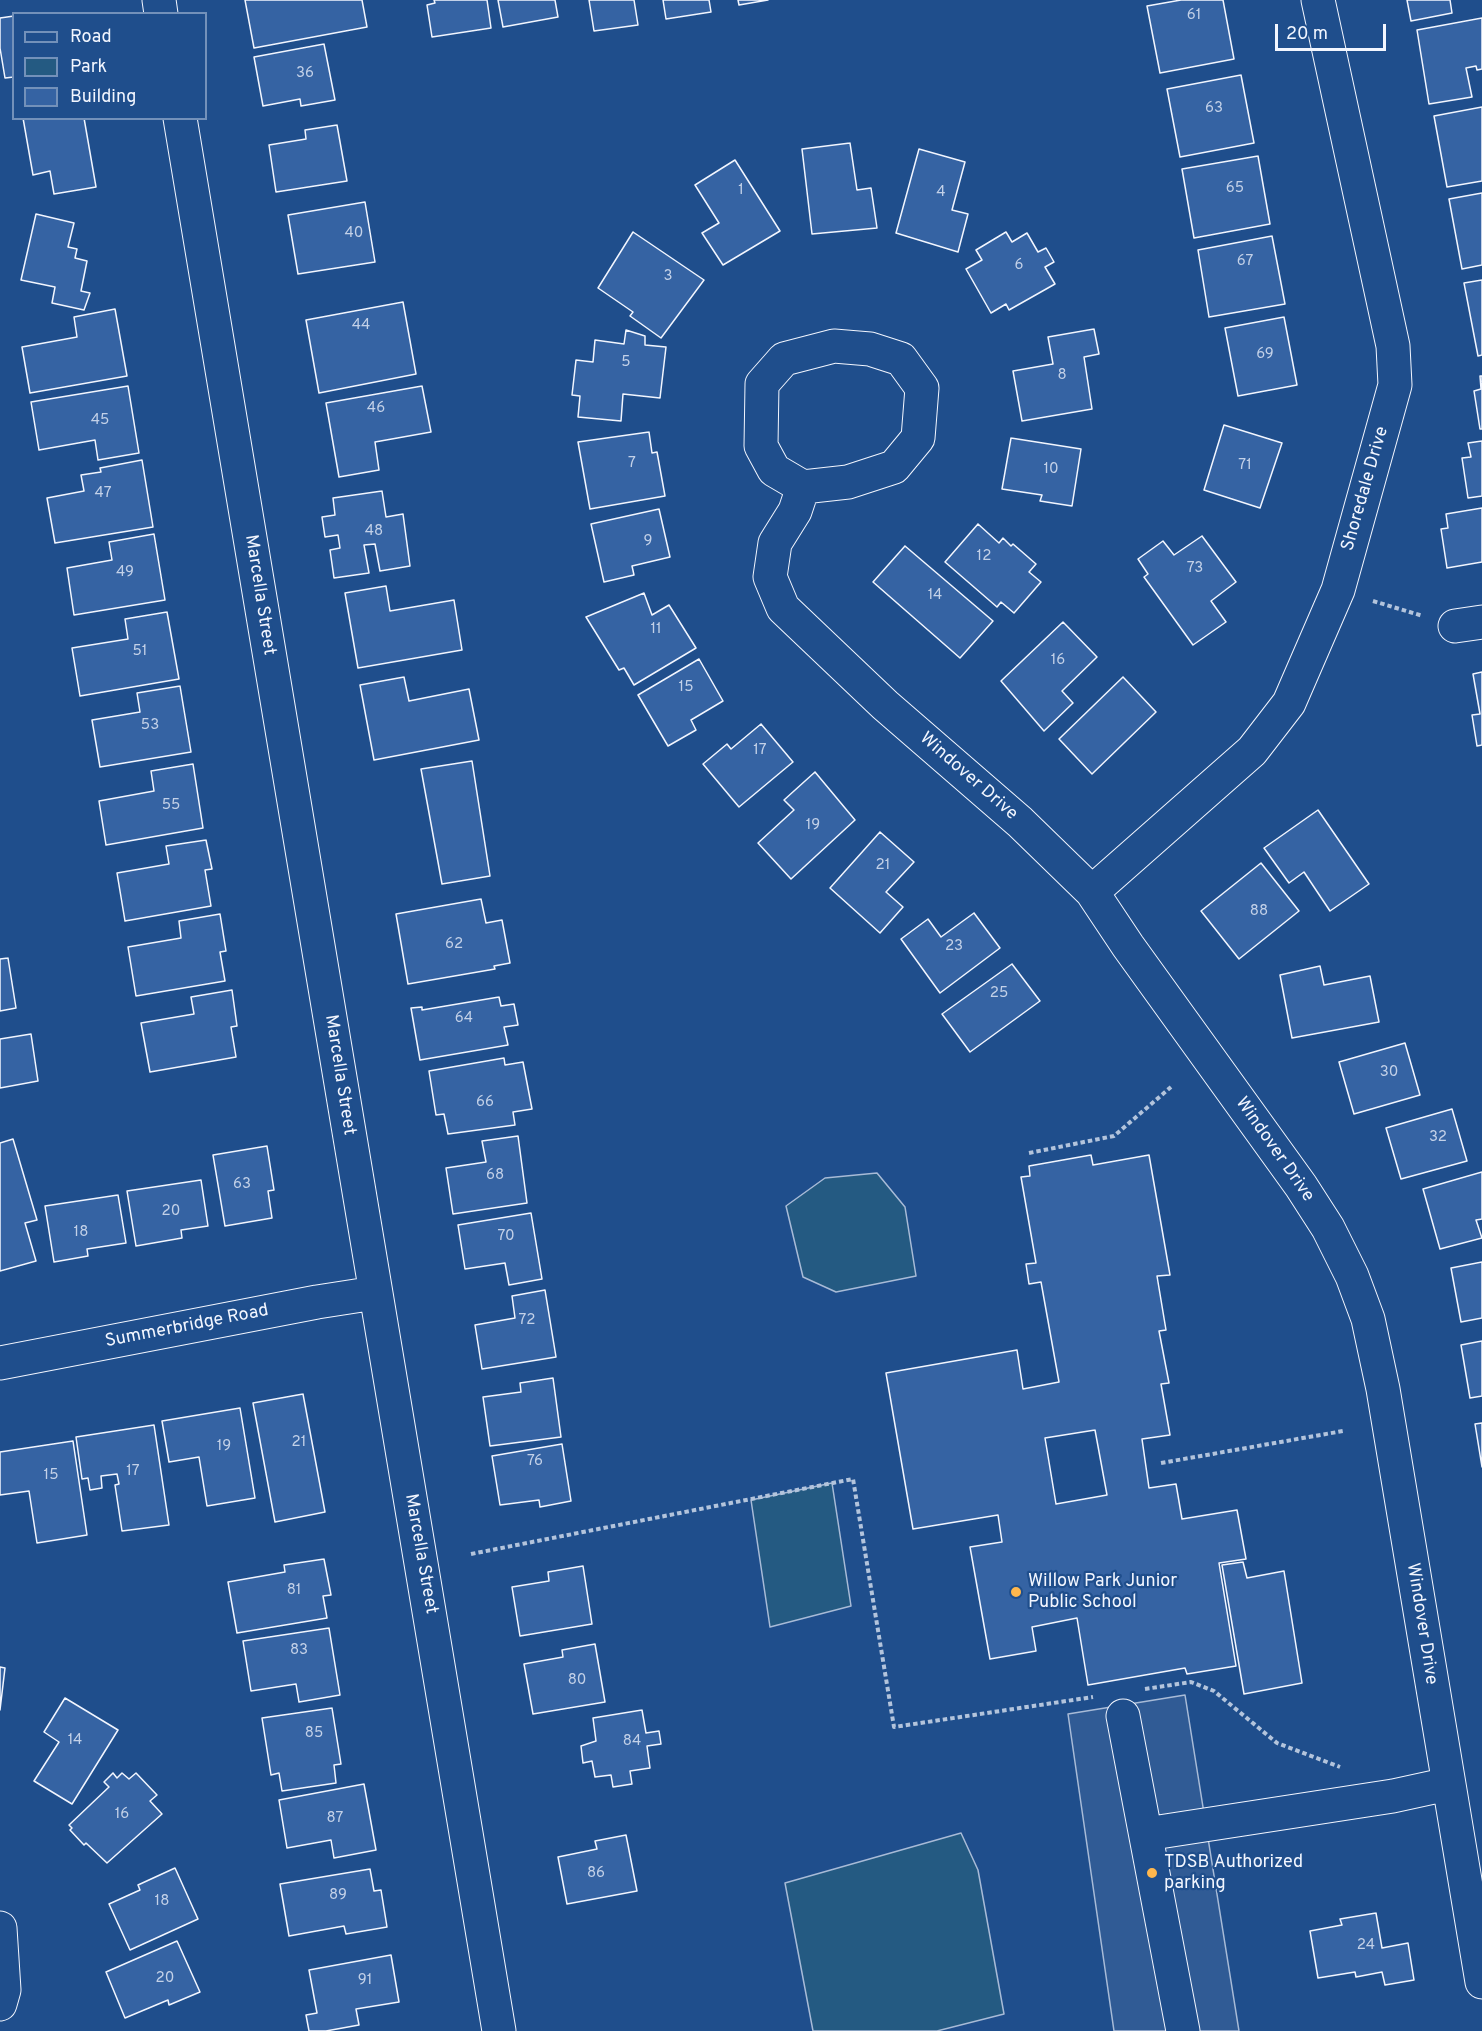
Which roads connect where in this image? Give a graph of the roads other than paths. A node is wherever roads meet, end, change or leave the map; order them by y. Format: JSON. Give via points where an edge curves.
{"nodes":[{"id":1,"x":1318,"y":0,"type":"edge"},
{"id":2,"x":180,"y":120,"type":"edge"},
{"id":3,"x":803,"y":487,"type":"junction"},
{"id":4,"x":1092,"y":892,"type":"junction"},
{"id":5,"x":375,"y":1293,"type":"junction"},
{"id":6,"x":0,"y":1363,"type":"edge"},
{"id":7,"x":1119,"y":1701,"type":"road end"},
{"id":8,"x":1448,"y":1784,"type":"junction"},
{"id":9,"x":1146,"y":1834,"type":"junction"},
{"id":10,"x":0,"y":1928,"type":"edge"},
{"id":11,"x":1482,"y":1982,"type":"edge"},
{"id":12,"x":0,"y":2004,"type":"edge"},
{"id":13,"x":499,"y":2031,"type":"edge"},
{"id":14,"x":1183,"y":2031,"type":"edge"}],
"edges":[{"from":1,"to":4,"type":"street","name":"Shoredale Drive","via":[[1394,346],[1392,395],[1338,590],[1289,703],[1252,751]]},
{"from":2,"to":5,"type":"street","name":"Marcella Street"},
{"from":3,"to":3,"type":"street","via":[[848,482],[894,467],[918,438],[922,388],[901,359],[870,349],[834,346],[784,359],[762,384],[761,446],[774,470]]},
{"from":3,"to":4,"type":"street","name":"Windover Drive","via":[[795,511],[775,543],[770,577],[783,608]]},
{"from":4,"to":8,"type":"street","name":"Windover Drive","via":[[1301,1186],[1352,1276],[1368,1319],[1383,1389]]},
{"from":5,"to":6,"type":"street","name":"Summerbridge Road"},
{"from":5,"to":13,"type":"street","name":"Marcella Street"},
{"from":7,"to":9,"type":"street"},
{"from":8,"to":9,"type":"street"},
{"from":8,"to":11,"type":"street","name":"Windover Drive"},
{"from":9,"to":14,"type":"street"},
{"from":10,"to":12,"type":"street","via":[[4,1990]]}]}
